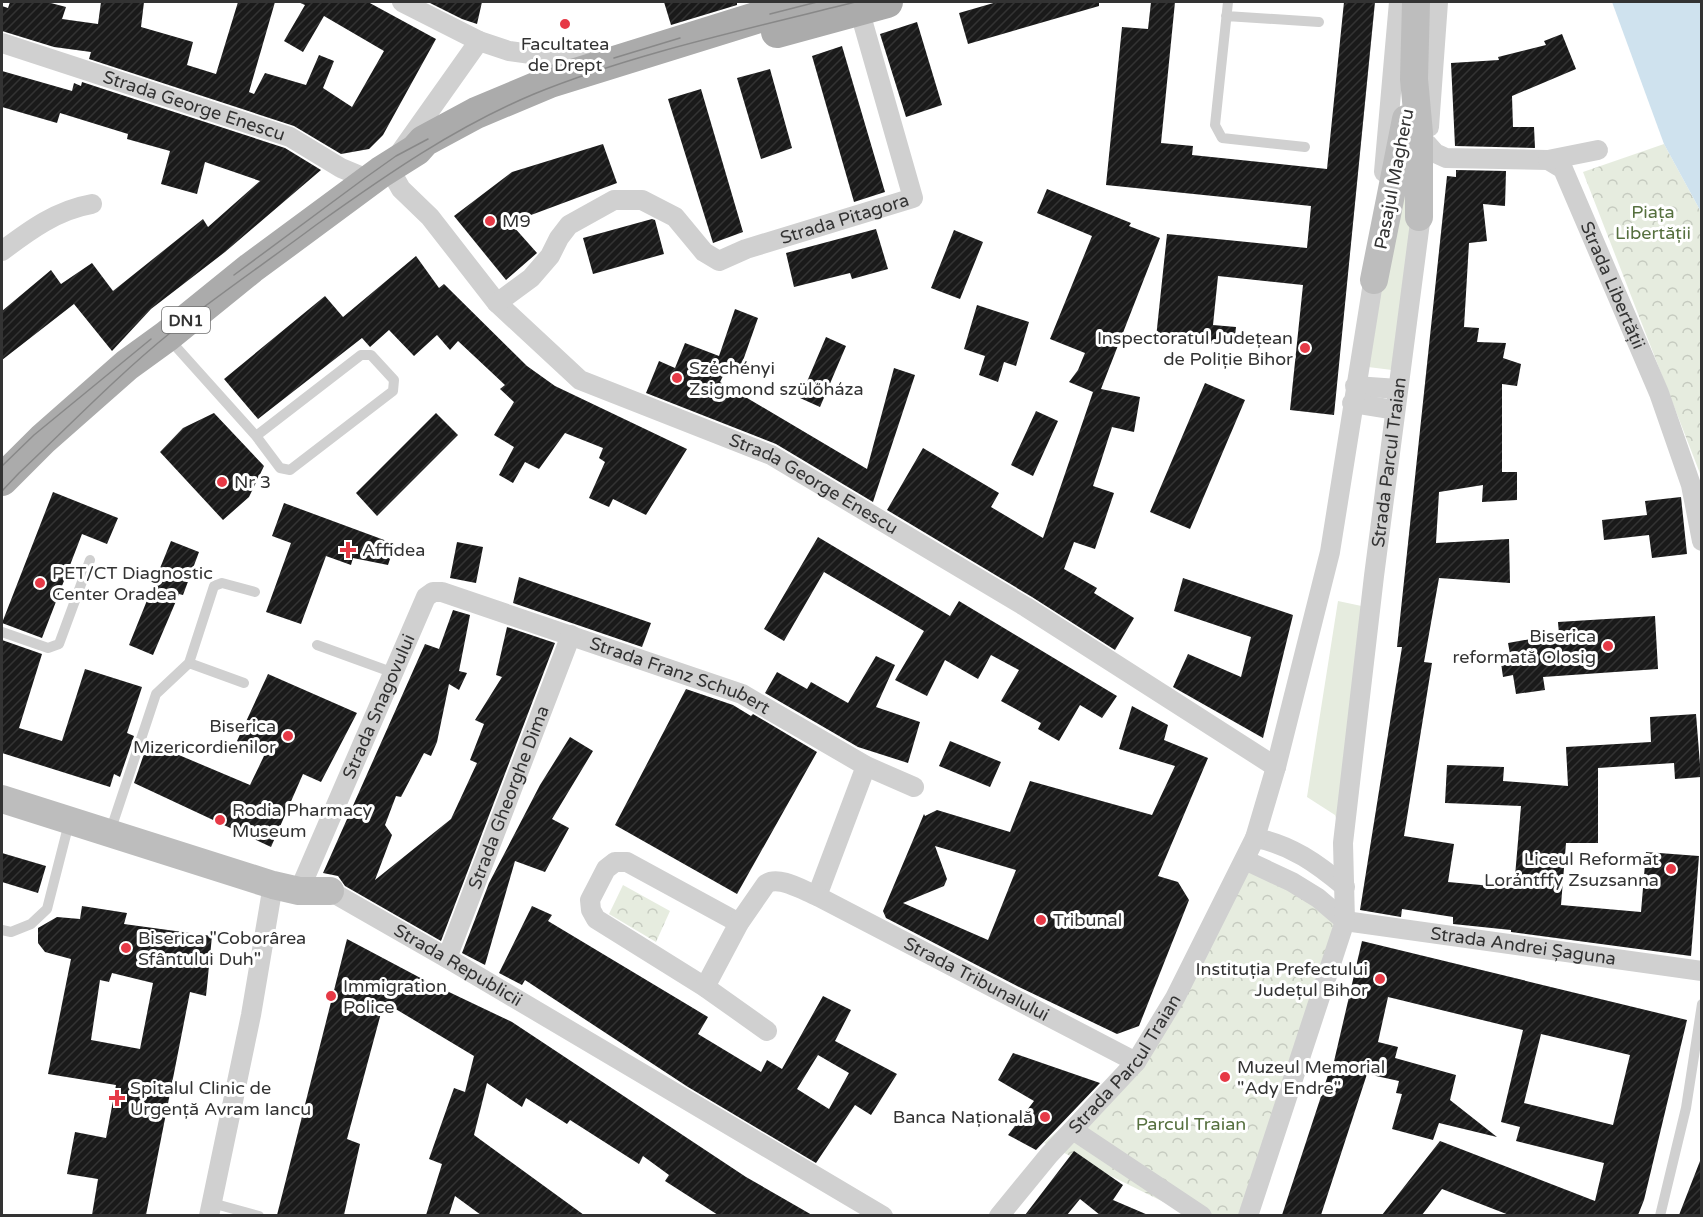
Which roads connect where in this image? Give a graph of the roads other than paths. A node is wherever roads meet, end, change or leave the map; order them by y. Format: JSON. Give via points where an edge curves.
{"nodes":[{"id":1,"x":402,"y":2,"type":"edge"},
{"id":2,"x":807,"y":2,"type":"edge"},
{"id":3,"x":1227,"y":2,"type":"edge"},
{"id":4,"x":1399,"y":2,"type":"edge"},
{"id":5,"x":1416,"y":2,"type":"edge"},
{"id":6,"x":1437,"y":2,"type":"edge"},
{"id":7,"x":873,"y":5,"type":"edge"},
{"id":8,"x":1226,"y":16,"type":"junction"},
{"id":9,"x":1319,"y":22,"type":"dead end"},
{"id":10,"x":478,"y":41,"type":"junction"},
{"id":11,"x":2,"y":43,"type":"edge"},
{"id":12,"x":610,"y":64,"type":"junction"},
{"id":13,"x":1414,"y":79,"type":"junction"},
{"id":14,"x":1427,"y":144,"type":"junction"},
{"id":15,"x":1305,"y":147,"type":"dead end"},
{"id":16,"x":416,"y":150,"type":"junction"},
{"id":17,"x":1598,"y":150,"type":"dead end"},
{"id":18,"x":1548,"y":160,"type":"junction"},
{"id":19,"x":385,"y":170,"type":"junction"},
{"id":20,"x":92,"y":204,"type":"dead end"},
{"id":21,"x":1419,"y":216,"type":"junction"},
{"id":22,"x":2,"y":251,"type":"edge"},
{"id":23,"x":1374,"y":280,"type":"junction"},
{"id":24,"x":497,"y":303,"type":"junction"},
{"id":25,"x":167,"y":336,"type":"junction"},
{"id":26,"x":1398,"y":389,"type":"junction"},
{"id":27,"x":1354,"y":395,"type":"junction"},
{"id":28,"x":1395,"y":410,"type":"junction"},
{"id":29,"x":256,"y":436,"type":"junction"},
{"id":30,"x":2,"y":480,"type":"edge"},
{"id":31,"x":1701,"y":542,"type":"edge"},
{"id":32,"x":90,"y":560,"type":"dead end"},
{"id":33,"x":255,"y":592,"type":"dead end"},
{"id":34,"x":433,"y":592,"type":"joint"},
{"id":35,"x":2,"y":632,"type":"edge"},
{"id":36,"x":571,"y":635,"type":"junction"},
{"id":37,"x":317,"y":645,"type":"dead end"},
{"id":38,"x":189,"y":663,"type":"junction"},
{"id":39,"x":394,"y":673,"type":"junction"},
{"id":40,"x":244,"y":682,"type":"dead end"},
{"id":41,"x":866,"y":766,"type":"junction"},
{"id":42,"x":1276,"y":767,"type":"junction"},
{"id":43,"x":914,"y":787,"type":"dead end"},
{"id":44,"x":2,"y":800,"type":"edge"},
{"id":45,"x":70,"y":820,"type":"junction"},
{"id":46,"x":110,"y":832,"type":"junction"},
{"id":47,"x":1255,"y":838,"type":"junction"},
{"id":48,"x":1343,"y":843,"type":"junction"},
{"id":49,"x":1245,"y":860,"type":"junction"},
{"id":50,"x":1319,"y":866,"type":"junction"},
{"id":51,"x":1292,"y":882,"type":"junction"},
{"id":52,"x":1345,"y":887,"type":"junction"},
{"id":53,"x":286,"y":888,"type":"junction"},
{"id":54,"x":330,"y":891,"type":"joint"},
{"id":55,"x":817,"y":896,"type":"junction"},
{"id":56,"x":1345,"y":921,"type":"junction"},
{"id":57,"x":739,"y":923,"type":"junction"},
{"id":58,"x":2,"y":930,"type":"edge"},
{"id":59,"x":447,"y":958,"type":"junction"},
{"id":60,"x":1701,"y":971,"type":"edge"},
{"id":61,"x":705,"y":987,"type":"junction"},
{"id":62,"x":1701,"y":1004,"type":"edge"},
{"id":63,"x":767,"y":1031,"type":"dead end"},
{"id":64,"x":1136,"y":1062,"type":"junction"},
{"id":65,"x":1073,"y":1130,"type":"junction"},
{"id":66,"x":210,"y":1209,"type":"edge"},
{"id":67,"x":259,"y":1215,"type":"edge"},
{"id":68,"x":883,"y":1215,"type":"edge"},
{"id":69,"x":999,"y":1215,"type":"edge"},
{"id":70,"x":1202,"y":1215,"type":"edge"},
{"id":71,"x":1248,"y":1215,"type":"edge"},
{"id":72,"x":1660,"y":1215,"type":"edge"}],
"edges":[{"from":1,"to":10,"type":"street"},
{"from":2,"to":12,"type":"main road","number":"DN1"},
{"from":3,"to":8,"type":"lane"},
{"from":4,"to":23,"type":"street","name":"Strada Parcul Traian"},
{"from":5,"to":13,"type":"street","name":"Pasajul Magheru"},
{"from":6,"to":14,"type":"street","name":"Strada Parcul Traian"},
{"from":7,"to":16,"type":"main road","number":"DN1","via":[[576,89],[437,149]]},
{"from":7,"to":24,"type":"street","name":"Strada Pitagora","via":[[913,198],[746,249],[719,261],[704,252],[675,217],[642,200],[614,200],[569,225],[531,278]]},
{"from":8,"to":9,"type":"lane"},
{"from":8,"to":15,"type":"lane","via":[[1215,125],[1222,138]]},
{"from":10,"to":12,"type":"street","via":[[509,51]]},
{"from":10,"to":19,"type":"street"},
{"from":11,"to":19,"type":"street","name":"Strada George Enescu","via":[[291,137],[365,178]]},
{"from":12,"to":16,"type":"main road","number":"DN1","via":[[515,95],[424,141]]},
{"from":13,"to":21,"type":"street","name":"Pasajul Magheru","via":[[1419,133]]},
{"from":13,"to":23,"type":"street","name":"Pasajul Magheru"},
{"from":14,"to":18,"type":"street","via":[[1446,158]]},
{"from":14,"to":21,"type":"street","name":"Strada Parcul Traian"},
{"from":16,"to":19,"type":"main road","number":"DN1"},
{"from":17,"to":18,"type":"street"},
{"from":18,"to":31,"type":"street","name":"Strada Libertății","via":[[1567,175],[1659,393],[1691,485]]},
{"from":19,"to":24,"type":"street","name":"Strada George Enescu","via":[[430,217]]},
{"from":19,"to":25,"type":"main road","number":"DN1","via":[[251,268]]},
{"from":20,"to":22,"type":"street","via":[[71,208]]},
{"from":21,"to":26,"type":"street","name":"Strada Parcul Traian"},
{"from":23,"to":27,"type":"street","name":"Strada Parcul Traian"},
{"from":24,"to":42,"type":"street","name":"Strada George Enescu","via":[[580,380],[771,455],[1026,607]]},
{"from":25,"to":29,"type":"lane"},
{"from":25,"to":30,"type":"main road","number":"DN1","via":[[127,365]]},
{"from":26,"to":27,"type":"street"},
{"from":26,"to":28,"type":"street","name":"Strada Parcul Traian"},
{"from":27,"to":28,"type":"street"},
{"from":27,"to":42,"type":"street","name":"Strada Parcul Traian","via":[[1330,552]]},
{"from":28,"to":48,"type":"street","name":"Strada Parcul Traian"},
{"from":29,"to":29,"type":"lane","via":[[280,468],[290,470],[393,392],[394,380],[371,355],[361,355]]},
{"from":32,"to":35,"type":"lane","via":[[59,644],[48,648]]},
{"from":33,"to":38,"type":"lane","via":[[222,583],[214,586]]},
{"from":34,"to":36,"type":"street","name":"Strada Franz Schubert"},
{"from":34,"to":39,"type":"street","name":"Strada Snagovului","via":[[426,597]]},
{"from":36,"to":41,"type":"street","name":"Strada Franz Schubert","via":[[742,694]]},
{"from":36,"to":59,"type":"street","name":"Strada Gheorghe Dima"},
{"from":37,"to":39,"type":"lane"},
{"from":38,"to":40,"type":"lane"},
{"from":38,"to":46,"type":"lane","via":[[156,693]]},
{"from":39,"to":53,"type":"street","name":"Strada Snagovului"},
{"from":41,"to":43,"type":"street","name":"Strada Franz Schubert"},
{"from":41,"to":55,"type":"street"},
{"from":42,"to":47,"type":"street","name":"Strada Parcul Traian"},
{"from":44,"to":45,"type":"street","name":"Strada Republicii"},
{"from":45,"to":46,"type":"street","name":"Strada Republicii"},
{"from":45,"to":58,"type":"lane","via":[[47,909],[31,924],[11,932]]},
{"from":46,"to":53,"type":"street","name":"Strada Republicii"},
{"from":47,"to":49,"type":"street","name":"Strada Parcul Traian"},
{"from":47,"to":50,"type":"street","via":[[1275,842]]},
{"from":48,"to":50,"type":"street"},
{"from":48,"to":52,"type":"street","name":"Strada Parcul Traian"},
{"from":49,"to":51,"type":"street"},
{"from":49,"to":64,"type":"street","name":"Strada Parcul Traian","via":[[1175,998]]},
{"from":50,"to":51,"type":"street"},
{"from":50,"to":52,"type":"street"},
{"from":51,"to":56,"type":"street"},
{"from":52,"to":56,"type":"street","name":"Strada Parcul Traian"},
{"from":53,"to":54,"type":"street","name":"Strada Republicii"},
{"from":53,"to":66,"type":"street","name":"Strada Snagovului","via":[[251,1015]]},
{"from":54,"to":59,"type":"street","name":"Strada Republicii"},
{"from":55,"to":57,"type":"street","name":"Strada Tribunalului","via":[[771,881]]},
{"from":55,"to":64,"type":"street","name":"Strada Tribunalului"},
{"from":56,"to":60,"type":"street","name":"Strada Andrei Șaguna"},
{"from":56,"to":71,"type":"street","name":"Strada Parcul Traian"},
{"from":57,"to":61,"type":"street"},
{"from":57,"to":61,"type":"street","via":[[627,862],[615,862],[606,869],[590,900],[596,919]]},
{"from":59,"to":68,"type":"street","name":"Strada Republicii"},
{"from":61,"to":63,"type":"street"},
{"from":62,"to":72,"type":"lane","via":[[1686,1108]]},
{"from":64,"to":65,"type":"street","name":"Strada Parcul Traian"},
{"from":65,"to":69,"type":"street"},
{"from":65,"to":70,"type":"street","name":"Strada Parcul Traian"},
{"from":66,"to":67,"type":"lane"}]}
